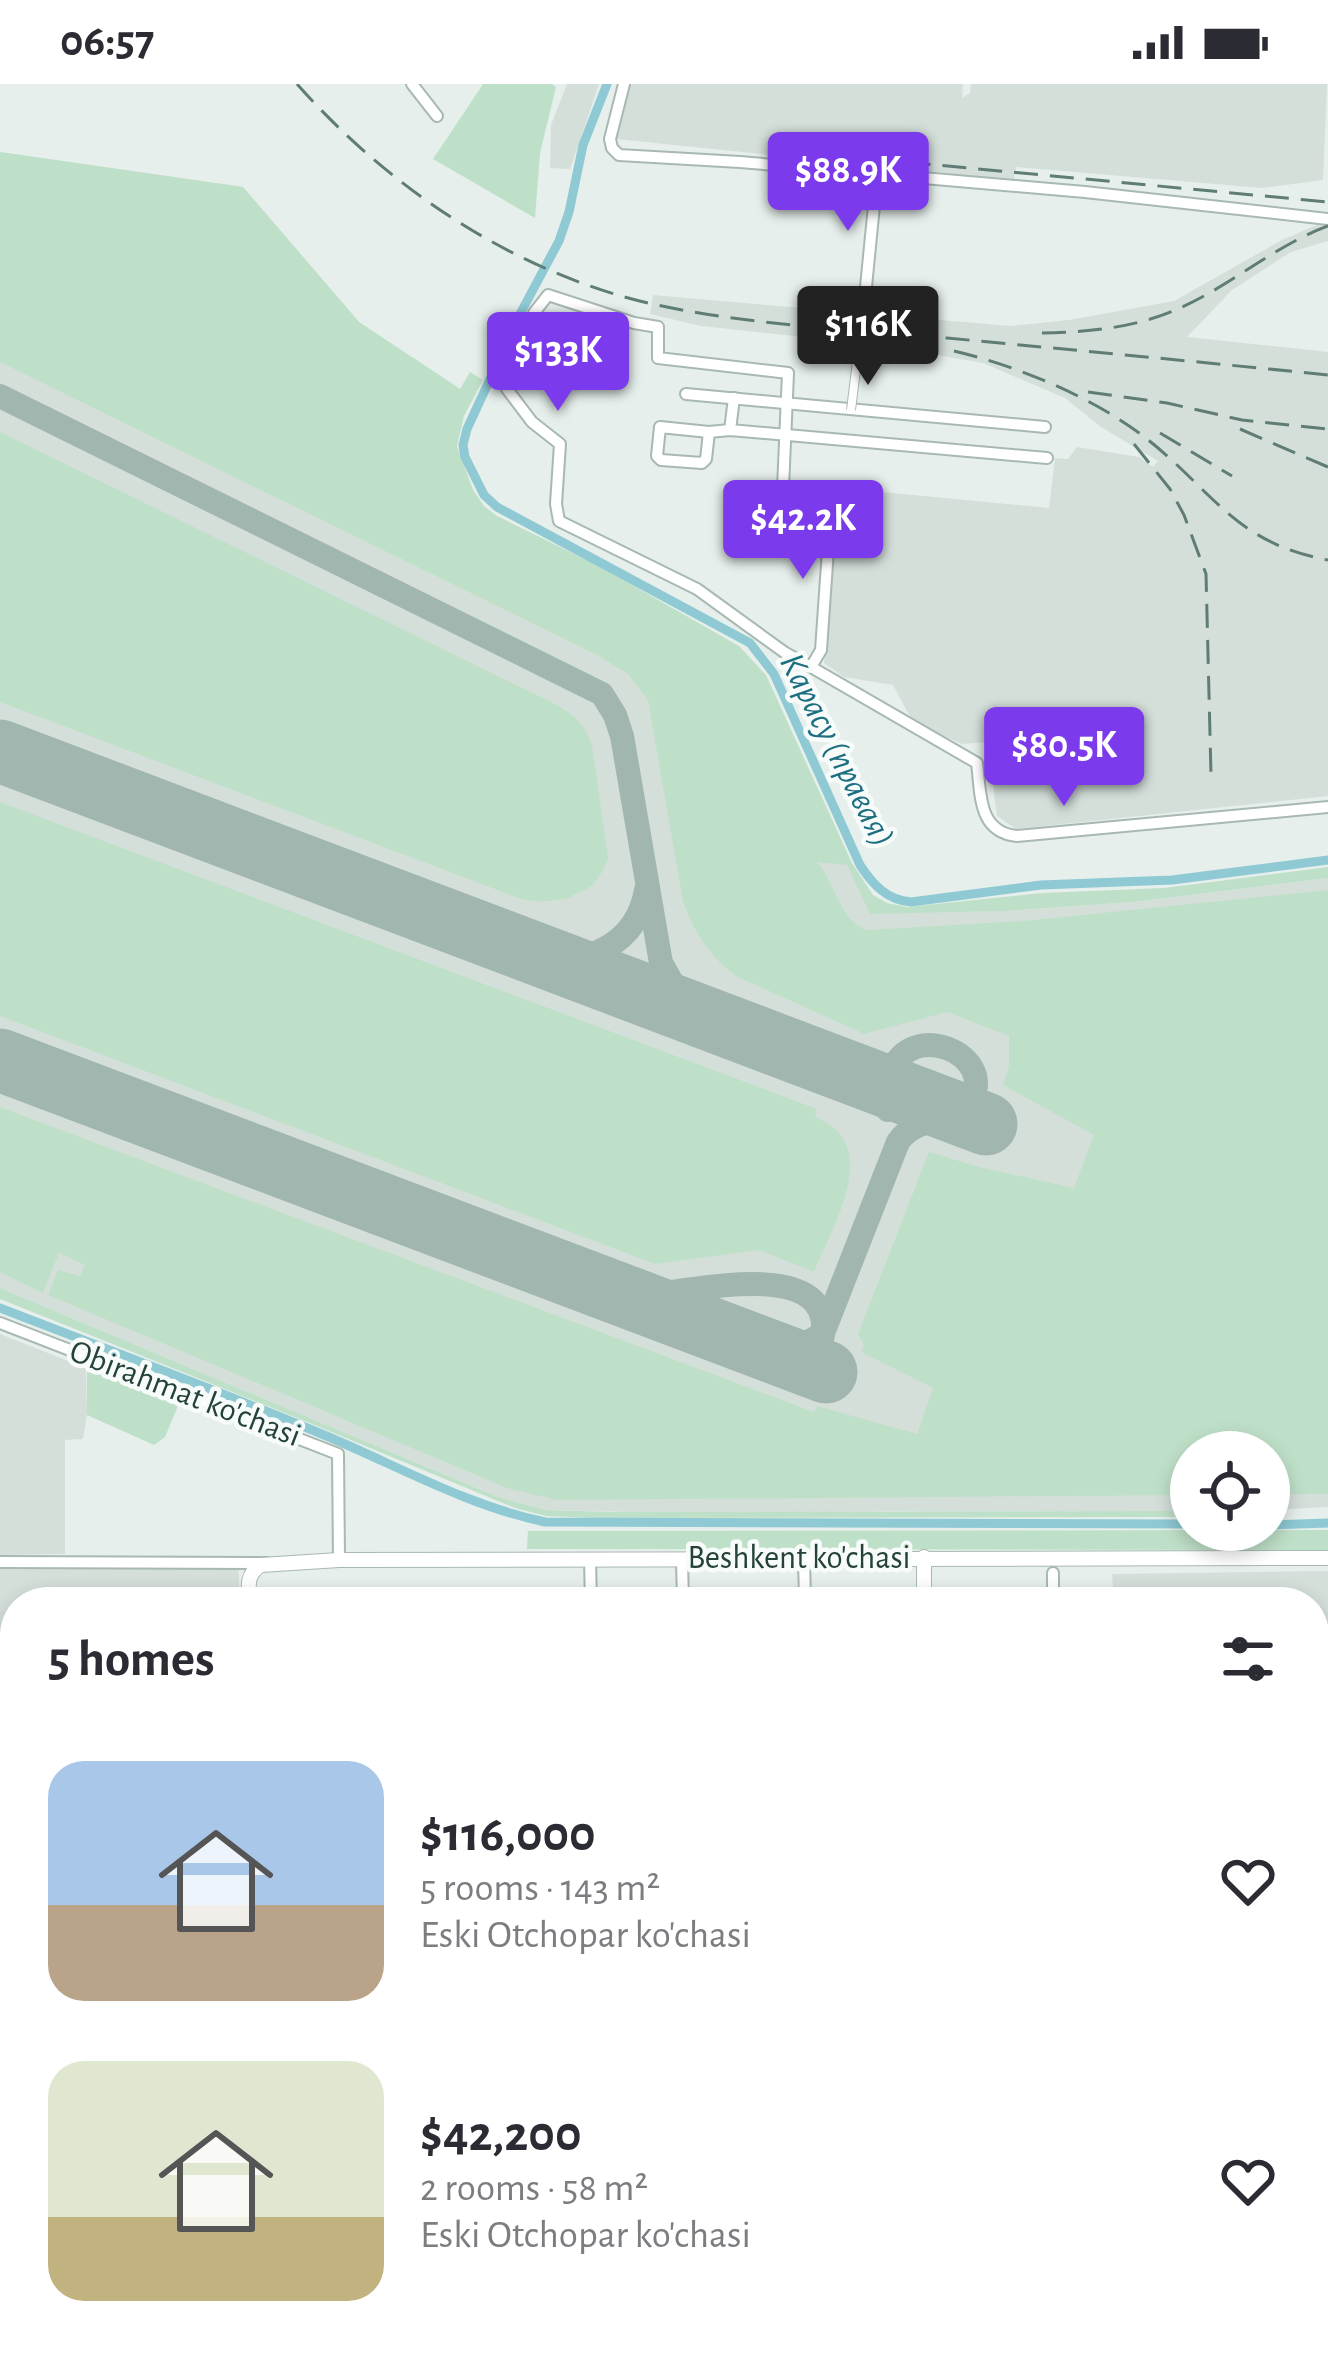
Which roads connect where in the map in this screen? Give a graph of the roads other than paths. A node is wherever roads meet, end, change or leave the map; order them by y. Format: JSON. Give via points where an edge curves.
{"nodes":[{"id":1,"x":412,"y":84,"type":"edge"},
{"id":2,"x":624,"y":84,"type":"edge"},
{"id":3,"x":437,"y":116,"type":"dead end"},
{"id":4,"x":877,"y":175,"type":"junction"},
{"id":5,"x":1328,"y":219,"type":"edge"},
{"id":6,"x":865,"y":297,"type":"joint"},
{"id":7,"x":686,"y":394,"type":"dead end"},
{"id":8,"x":734,"y":398,"type":"junction"},
{"id":9,"x":786,"y":404,"type":"junction"},
{"id":10,"x":851,"y":410,"type":"junction"},
{"id":11,"x":865,"y":411,"type":"junction"},
{"id":12,"x":913,"y":415,"type":"junction"},
{"id":13,"x":988,"y":422,"type":"junction"},
{"id":14,"x":1045,"y":428,"type":"dead end"},
{"id":15,"x":730,"y":430,"type":"junction"},
{"id":16,"x":709,"y":432,"type":"junction"},
{"id":17,"x":784,"y":435,"type":"junction"},
{"id":18,"x":862,"y":441,"type":"junction"},
{"id":19,"x":909,"y":446,"type":"junction"},
{"id":20,"x":986,"y":452,"type":"junction"},
{"id":21,"x":1047,"y":458,"type":"dead end"},
{"id":22,"x":811,"y":668,"type":"junction"},
{"id":23,"x":1328,"y":807,"type":"edge"},
{"id":24,"x":0,"y":1323,"type":"edge"},
{"id":25,"x":924,"y":1557,"type":"junction"},
{"id":26,"x":804,"y":1558,"type":"junction"},
{"id":27,"x":1328,"y":1558,"type":"edge"},
{"id":28,"x":682,"y":1559,"type":"junction"},
{"id":29,"x":339,"y":1560,"type":"junction"},
{"id":30,"x":590,"y":1560,"type":"junction"},
{"id":31,"x":0,"y":1562,"type":"edge"},
{"id":32,"x":254,"y":1565,"type":"junction"},
{"id":33,"x":1053,"y":1573,"type":"dead end"},
{"id":34,"x":248,"y":1587,"type":"edge"},
{"id":35,"x":591,"y":1587,"type":"edge"},
{"id":36,"x":683,"y":1587,"type":"edge"},
{"id":37,"x":805,"y":1587,"type":"edge"},
{"id":38,"x":924,"y":1587,"type":"edge"},
{"id":39,"x":1053,"y":1587,"type":"edge"}],
"edges":[{"from":1,"to":3,"type":"street"},
{"from":2,"to":4,"type":"street","via":[[610,142],[619,155]]},
{"from":4,"to":5,"type":"street"},
{"from":4,"to":6,"type":"street"},
{"from":6,"to":10,"type":"street","bridge":true},
{"from":7,"to":8,"type":"street"},
{"from":8,"to":9,"type":"street"},
{"from":8,"to":15,"type":"street"},
{"from":9,"to":10,"type":"street"},
{"from":9,"to":17,"type":"street"},
{"from":9,"to":22,"type":"street","via":[[788,373],[658,358],[658,327],[552,294],[534,313],[507,389],[560,444],[559,521],[697,589]]},
{"from":10,"to":11,"type":"street"},
{"from":11,"to":12,"type":"street"},
{"from":11,"to":18,"type":"street"},
{"from":12,"to":13,"type":"street"},
{"from":12,"to":19,"type":"street"},
{"from":13,"to":14,"type":"street"},
{"from":13,"to":20,"type":"street"},
{"from":15,"to":16,"type":"street"},
{"from":15,"to":17,"type":"street"},
{"from":16,"to":16,"type":"street","via":[[702,463],[657,456],[660,427]]},
{"from":17,"to":18,"type":"street"},
{"from":17,"to":22,"type":"street","via":[[783,488],[817,512],[829,532],[821,650]]},
{"from":18,"to":19,"type":"street"},
{"from":19,"to":20,"type":"street"},
{"from":20,"to":21,"type":"street"},
{"from":22,"to":23,"type":"street","via":[[977,763],[985,817],[1008,836]]},
{"from":24,"to":29,"type":"street","name":"Obirahmat ko'chasi","via":[[338,1454]]},
{"from":25,"to":26,"type":"street","name":"Beshkent ko'chasi"},
{"from":25,"to":27,"type":"street","name":"Beshkent ko'chasi"},
{"from":25,"to":38,"type":"street"},
{"from":26,"to":28,"type":"street","name":"Beshkent ko'chasi"},
{"from":26,"to":37,"type":"street"},
{"from":28,"to":30,"type":"street","name":"Beshkent ko'chasi"},
{"from":28,"to":36,"type":"street"},
{"from":29,"to":30,"type":"street","name":"Beshkent ko'chasi"},
{"from":29,"to":32,"type":"street","name":"Beshkent ko'chasi"},
{"from":30,"to":35,"type":"street"},
{"from":31,"to":32,"type":"street","name":"Beshkent ko'chasi"},
{"from":32,"to":34,"type":"street"},
{"from":33,"to":39,"type":"street"}]}
